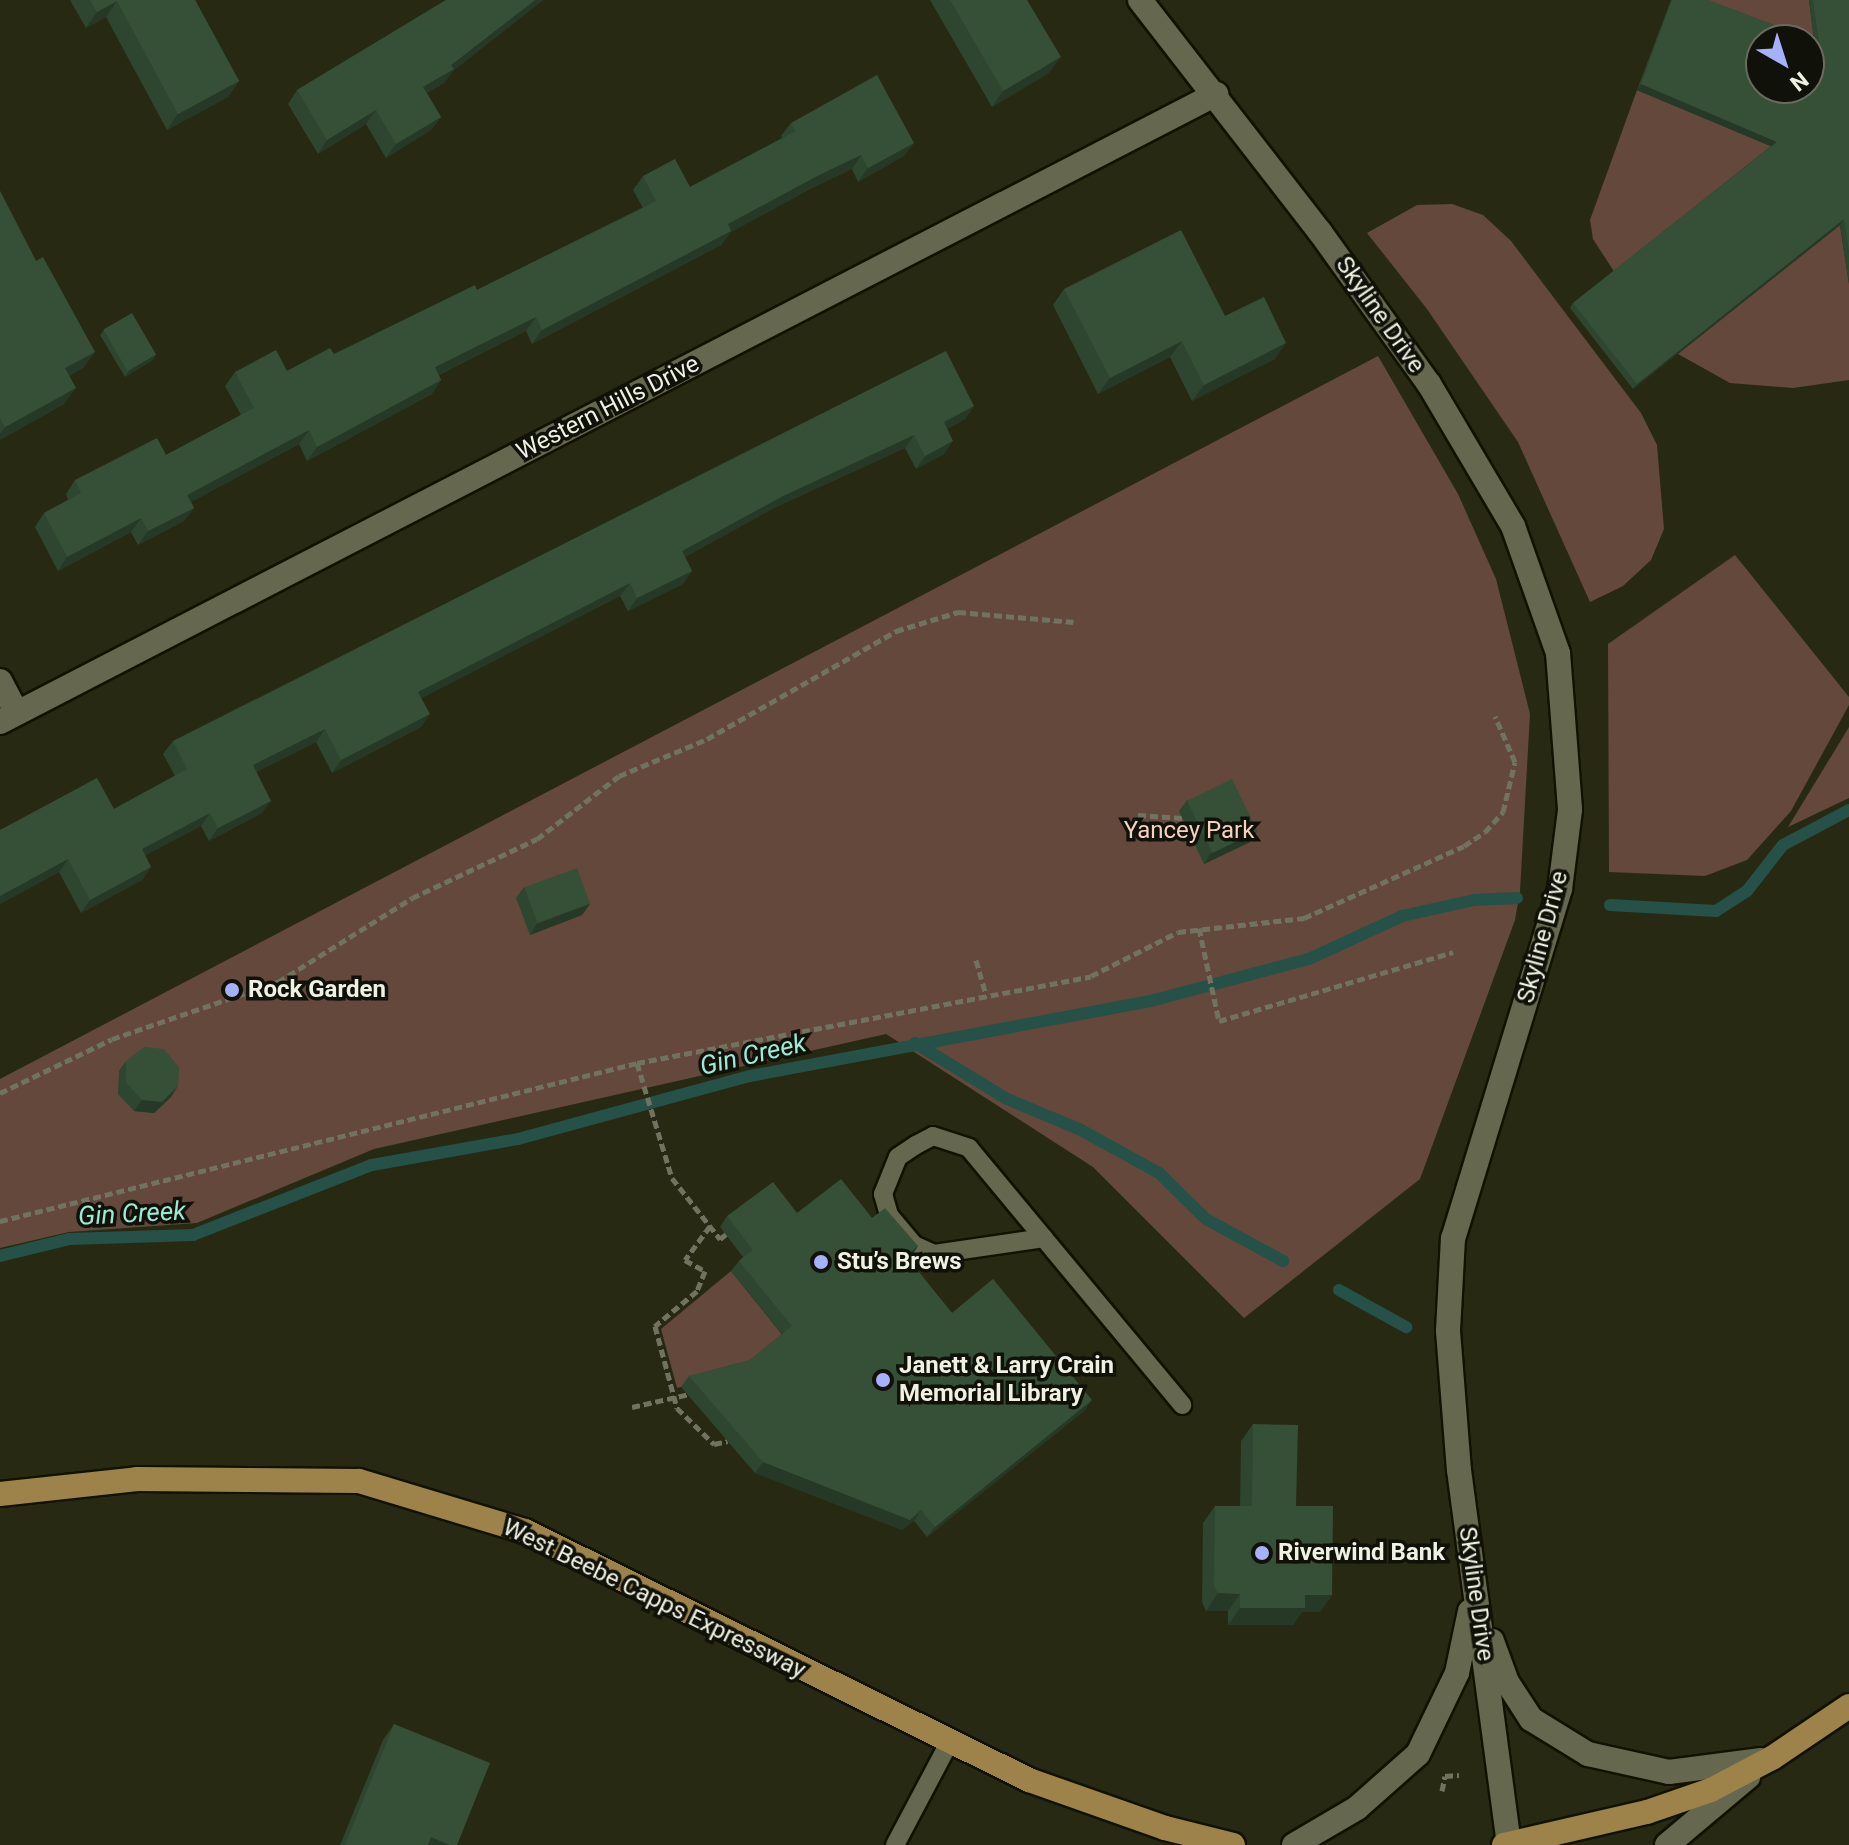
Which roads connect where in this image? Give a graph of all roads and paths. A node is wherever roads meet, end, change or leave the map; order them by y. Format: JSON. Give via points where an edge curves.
{"nodes":[{"id":1,"x":1140,"y":0,"type":"edge"},
{"id":2,"x":1216,"y":94,"type":"junction"},
{"id":3,"x":1074,"y":622,"type":"dead end"},
{"id":4,"x":0,"y":681,"type":"edge"},
{"id":5,"x":1495,"y":716,"type":"dead end"},
{"id":6,"x":8,"y":717,"type":"edge"},
{"id":7,"x":1138,"y":815,"type":"dead end"},
{"id":8,"x":1182,"y":818,"type":"dead end"},
{"id":9,"x":1199,"y":928,"type":"junction"},
{"id":10,"x":1453,"y":952,"type":"dead end"},
{"id":11,"x":976,"y":960,"type":"dead end"},
{"id":12,"x":986,"y":995,"type":"junction"},
{"id":13,"x":637,"y":1063,"type":"junction"},
{"id":14,"x":0,"y":1093,"type":"edge"},
{"id":15,"x":0,"y":1221,"type":"edge"},
{"id":16,"x":710,"y":1226,"type":"junction"},
{"id":17,"x":733,"y":1229,"type":"edge"},
{"id":18,"x":1044,"y":1238,"type":"junction"},
{"id":19,"x":701,"y":1392,"type":"edge"},
{"id":20,"x":675,"y":1398,"type":"junction"},
{"id":21,"x":1182,"y":1405,"type":"dead end"},
{"id":22,"x":632,"y":1407,"type":"dead end"},
{"id":23,"x":728,"y":1441,"type":"edge"},
{"id":24,"x":0,"y":1494,"type":"edge"},
{"id":25,"x":1474,"y":1585,"type":"junction"},
{"id":26,"x":1849,"y":1706,"type":"edge"},
{"id":27,"x":949,"y":1743,"type":"junction"},
{"id":28,"x":1772,"y":1758,"type":"junction"},
{"id":29,"x":1459,"y":1775,"type":"dead end"},
{"id":30,"x":1442,"y":1791,"type":"dead end"},
{"id":31,"x":895,"y":1845,"type":"edge"},
{"id":32,"x":1233,"y":1845,"type":"edge"},
{"id":33,"x":1294,"y":1845,"type":"edge"},
{"id":34,"x":1507,"y":1845,"type":"edge"},
{"id":35,"x":1667,"y":1845,"type":"edge"}],
"edges":[{"from":1,"to":2,"type":"street","name":"Skyline Drive"},
{"from":2,"to":6,"type":"street","name":"Western Hills Drive"},
{"from":2,"to":25,"type":"street","name":"Skyline Drive","via":[[1429,384],[1513,526],[1558,653],[1570,810],[1560,889],[1453,1238],[1448,1331]]},
{"from":3,"to":14,"type":"path","via":[[958,612],[896,631],[707,739],[619,776],[537,839],[412,898],[278,982],[112,1039]]},
{"from":4,"to":6,"type":"street"},
{"from":5,"to":9,"type":"path","via":[[1515,762],[1513,787],[1503,812],[1464,846],[1304,918]]},
{"from":7,"to":8,"type":"path"},
{"from":9,"to":10,"type":"path","via":[[1219,1021]]},
{"from":9,"to":12,"type":"path","via":[[1178,932],[1091,976]]},
{"from":11,"to":12,"type":"path"},
{"from":12,"to":13,"type":"path"},
{"from":13,"to":15,"type":"path"},
{"from":13,"to":16,"type":"path","via":[[667,1169]]},
{"from":16,"to":17,"type":"path","via":[[720,1239]]},
{"from":16,"to":20,"type":"path","via":[[685,1260],[705,1271],[697,1291],[655,1326]]},
{"from":18,"to":18,"type":"lane","via":[[969,1148],[933,1136],[898,1157],[883,1194],[889,1215],[914,1245],[934,1254]]},
{"from":18,"to":21,"type":"lane"},
{"from":19,"to":20,"type":"path"},
{"from":20,"to":22,"type":"path"},
{"from":20,"to":23,"type":"path","via":[[677,1408],[714,1444]]},
{"from":24,"to":27,"type":"main road","name":"West Beebe Capps Expressway","via":[[137,1479],[359,1481],[525,1531]]},
{"from":25,"to":28,"type":"street","via":[[1507,1682],[1531,1719],[1563,1742],[1628,1767],[1669,1772]]},
{"from":25,"to":33,"type":"street","via":[[1457,1673],[1418,1754],[1357,1808]]},
{"from":25,"to":34,"type":"street","name":"Skyline Drive"},
{"from":26,"to":28,"type":"main road"},
{"from":27,"to":31,"type":"lane"},
{"from":27,"to":32,"type":"main road","name":"West Beebe Capps Expressway","via":[[1029,1780],[1165,1828]]},
{"from":28,"to":34,"type":"main road","via":[[1711,1790],[1647,1812]]},
{"from":28,"to":35,"type":"street"},
{"from":29,"to":30,"type":"path","via":[[1445,1776]]}]}
